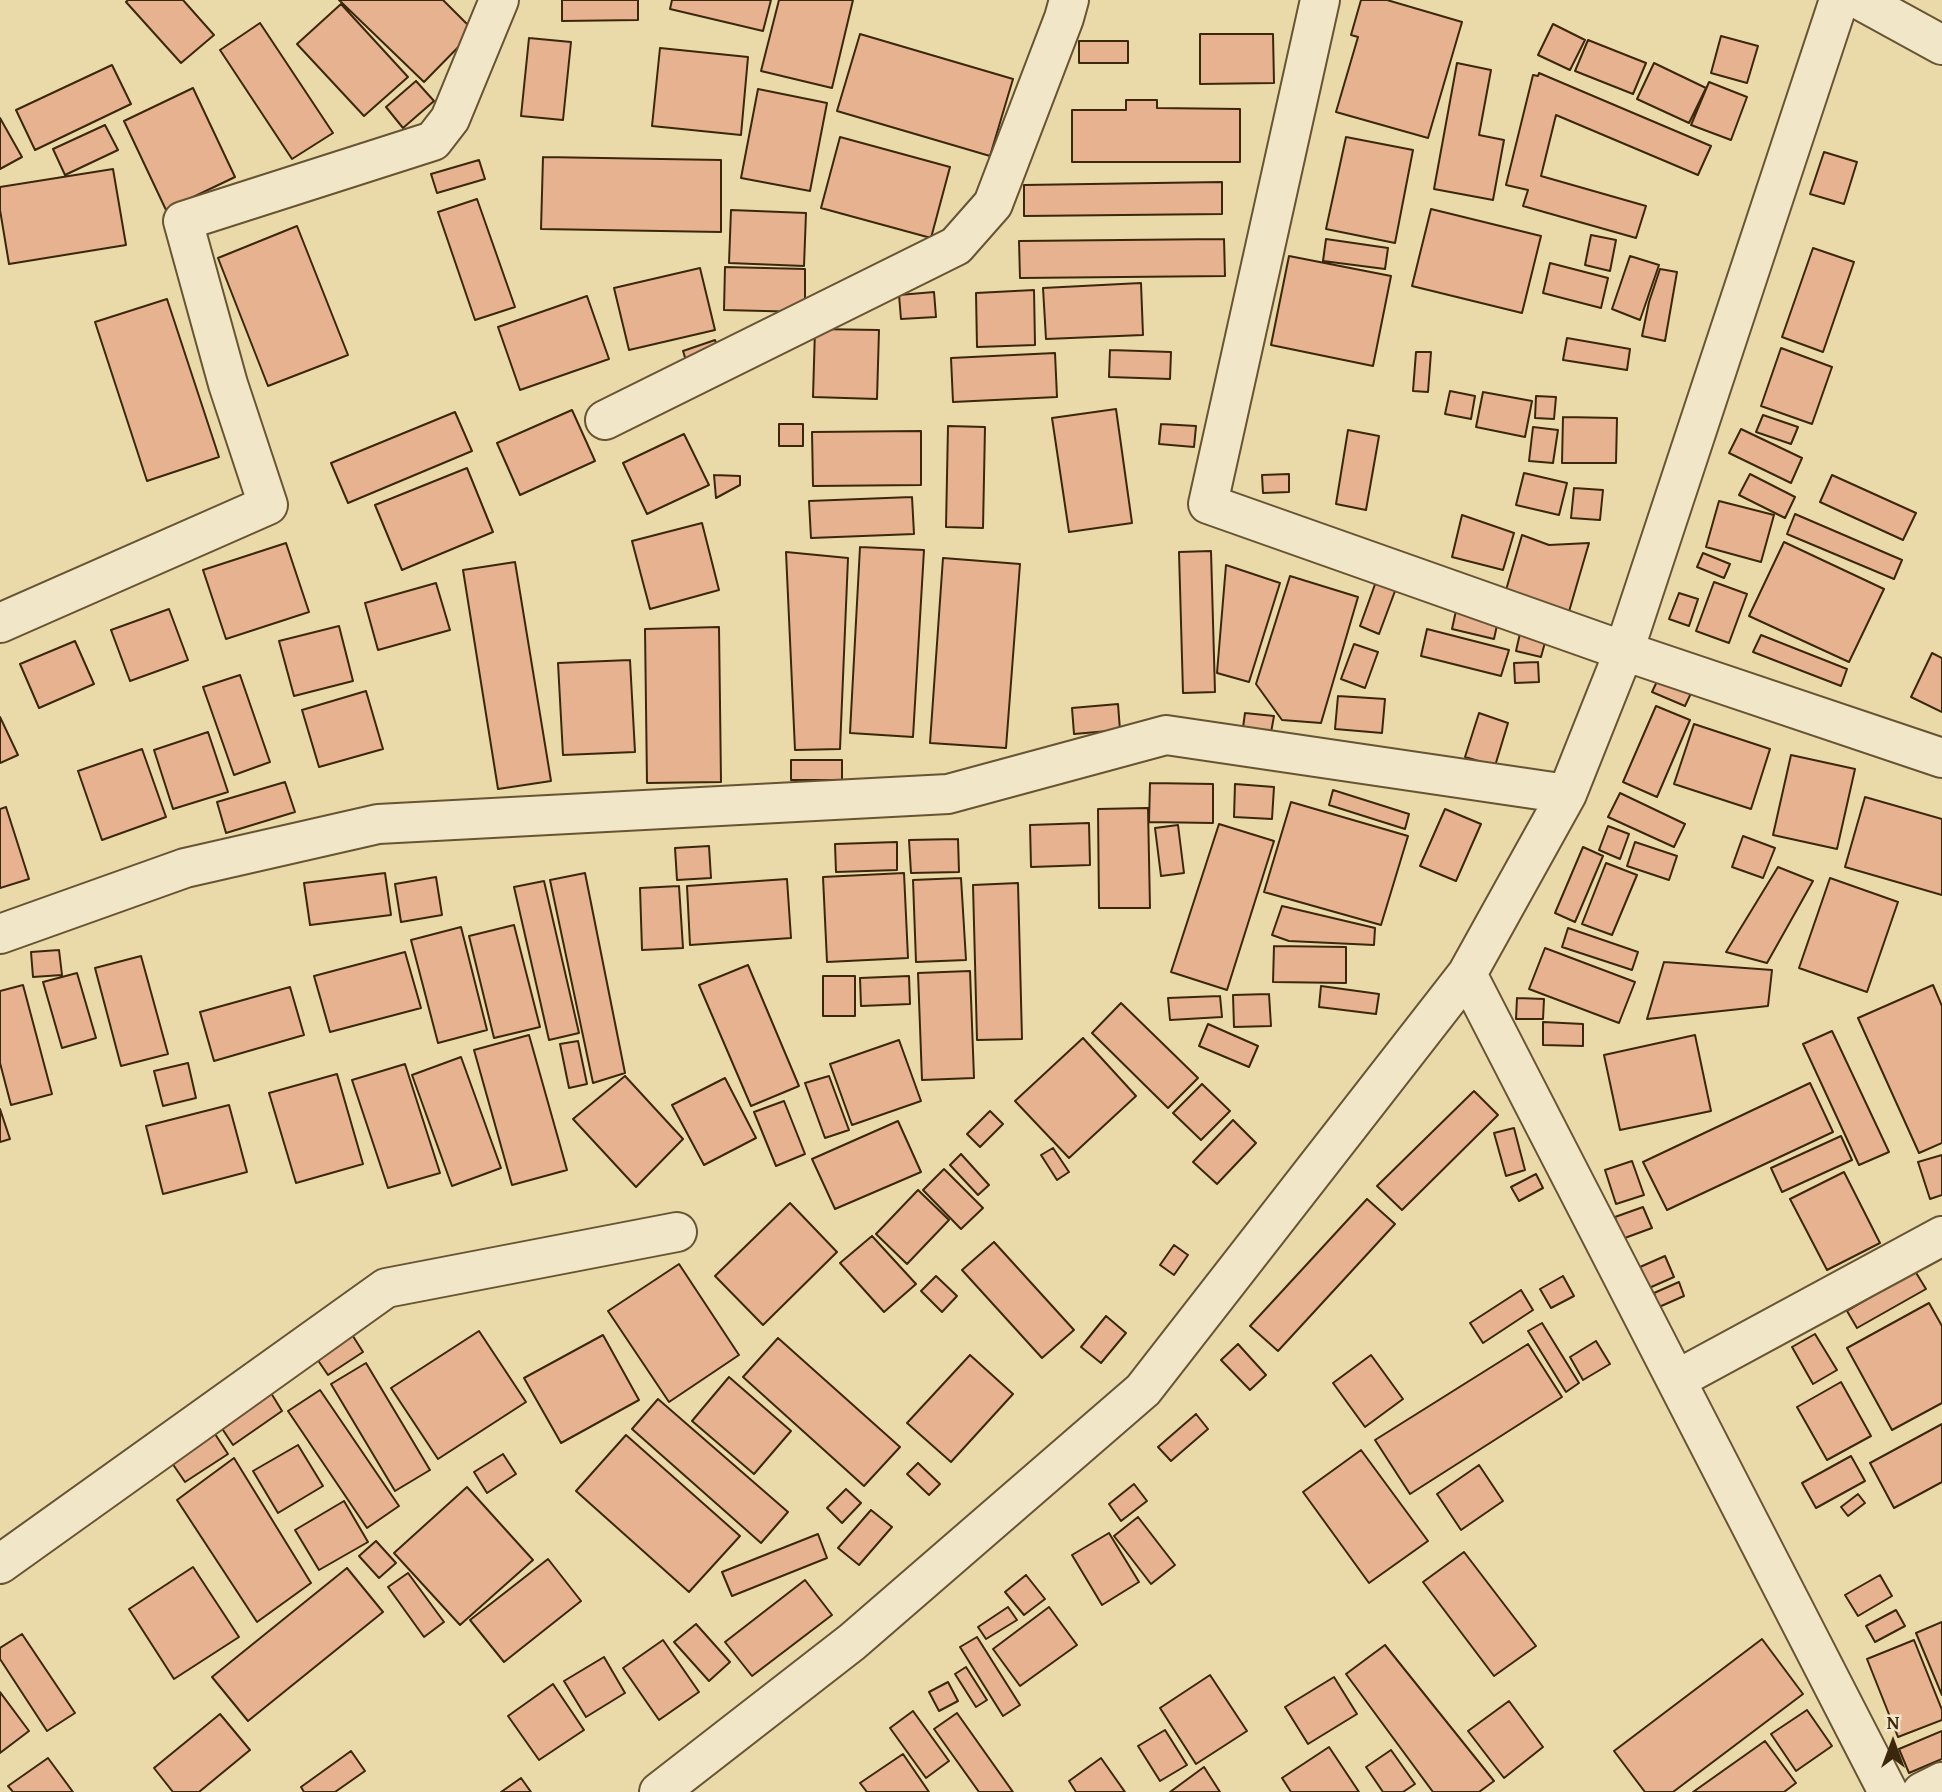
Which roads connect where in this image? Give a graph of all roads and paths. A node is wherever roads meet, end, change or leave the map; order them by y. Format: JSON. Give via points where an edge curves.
{"nodes":[{"id":1,"x":499,"y":0,"type":"edge"},
{"id":2,"x":1069,"y":0,"type":"edge"},
{"id":3,"x":1320,"y":0,"type":"edge"},
{"id":4,"x":1839,"y":0,"type":"edge"},
{"id":5,"x":1860,"y":0,"type":"edge"},
{"id":6,"x":1942,"y":45,"type":"edge"},
{"id":7,"x":605,"y":420,"type":"dead end"},
{"id":8,"x":0,"y":623,"type":"edge"},
{"id":9,"x":1624,"y":651,"type":"junction"},
{"id":10,"x":1942,"y":758,"type":"edge"},
{"id":11,"x":1567,"y":794,"type":"junction"},
{"id":12,"x":0,"y":934,"type":"edge"},
{"id":13,"x":1466,"y":974,"type":"junction"},
{"id":14,"x":677,"y":1231,"type":"dead end"},
{"id":15,"x":1942,"y":1236,"type":"edge"},
{"id":16,"x":1676,"y":1380,"type":"junction"},
{"id":17,"x":0,"y":1564,"type":"edge"},
{"id":18,"x":1942,"y":1782,"type":"edge"},
{"id":19,"x":659,"y":1792,"type":"edge"},
{"id":20,"x":1888,"y":1792,"type":"edge"},
{"id":21,"x":1922,"y":1792,"type":"edge"}],
"edges":[{"from":1,"to":8,"type":"street","via":[[450,119],[433,141],[183,221],[228,384],[268,505]]},
{"from":2,"to":7,"type":"street","via":[[993,204],[956,246]]},
{"from":3,"to":9,"type":"street","via":[[1208,504]]},
{"from":4,"to":9,"type":"street"},
{"from":5,"to":6,"type":"street"},
{"from":9,"to":10,"type":"street"},
{"from":9,"to":11,"type":"street"},
{"from":11,"to":12,"type":"street","via":[[1166,735],[948,794],[378,824],[185,868]]},
{"from":11,"to":13,"type":"street"},
{"from":13,"to":16,"type":"street"},
{"from":13,"to":19,"type":"street","via":[[1143,1390],[852,1642]]},
{"from":14,"to":17,"type":"street","via":[[386,1289]]},
{"from":15,"to":16,"type":"street"},
{"from":16,"to":20,"type":"street"},
{"from":18,"to":21,"type":"street"}]}
